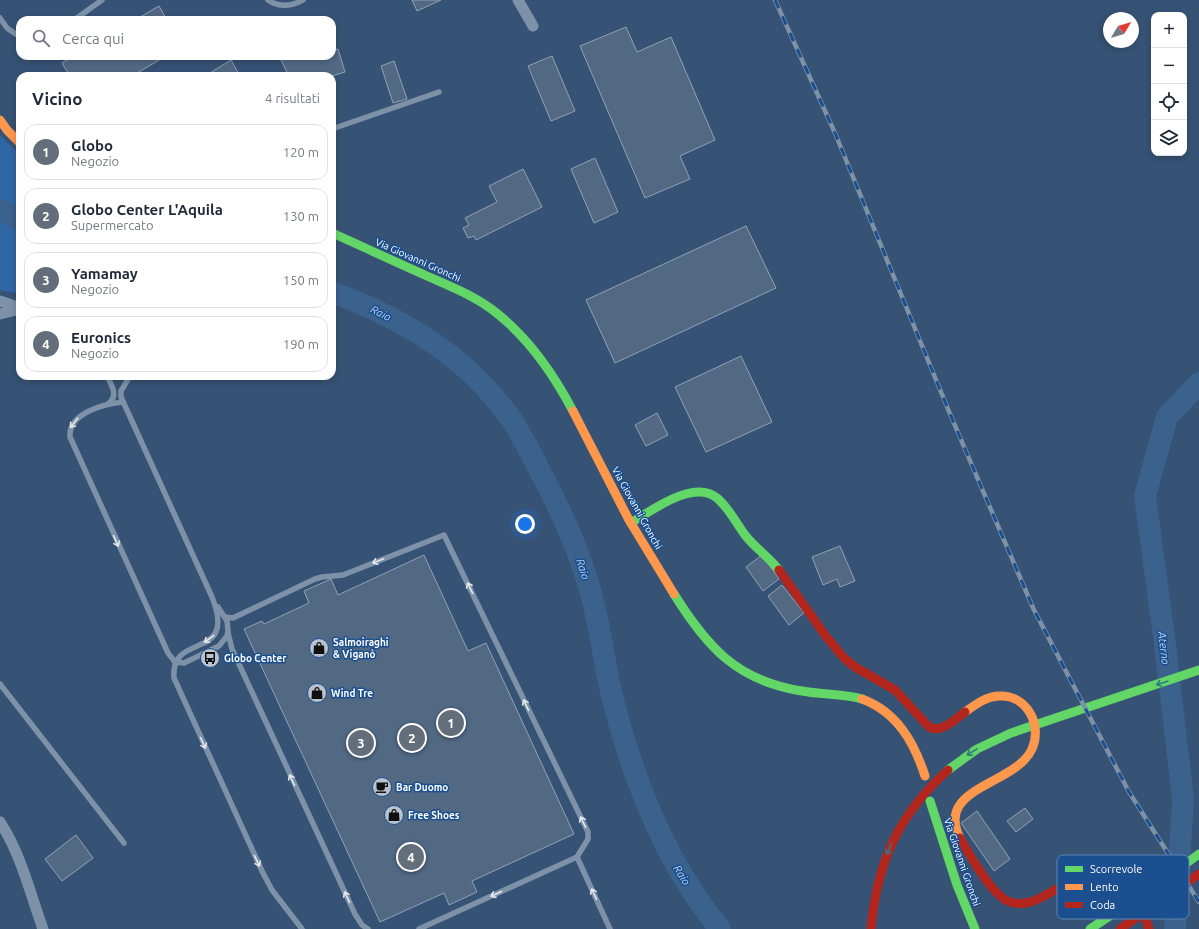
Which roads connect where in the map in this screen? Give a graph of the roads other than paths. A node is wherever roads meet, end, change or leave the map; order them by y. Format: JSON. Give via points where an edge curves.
{"nodes":[{"id":1,"x":102,"y":0,"type":"edge"},
{"id":2,"x":268,"y":0,"type":"edge"},
{"id":3,"x":303,"y":0,"type":"edge"},
{"id":4,"x":518,"y":0,"type":"edge"},
{"id":5,"x":80,"y":16,"type":"edge"},
{"id":6,"x":0,"y":18,"type":"edge"},
{"id":7,"x":533,"y":26,"type":"dead end"},
{"id":8,"x":16,"y":34,"type":"edge"},
{"id":9,"x":439,"y":92,"type":"dead end"},
{"id":10,"x":0,"y":120,"type":"edge"},
{"id":11,"x":336,"y":128,"type":"edge"},
{"id":12,"x":16,"y":139,"type":"edge"},
{"id":13,"x":336,"y":235,"type":"edge"},
{"id":14,"x":0,"y":301,"type":"edge"},
{"id":15,"x":16,"y":307,"type":"edge"},
{"id":16,"x":16,"y":309,"type":"edge"},
{"id":17,"x":0,"y":314,"type":"edge"},
{"id":18,"x":109,"y":380,"type":"edge"},
{"id":19,"x":128,"y":380,"type":"edge"},
{"id":20,"x":113,"y":389,"type":"junction"},
{"id":21,"x":123,"y":402,"type":"junction"},
{"id":22,"x":108,"y":404,"type":"junction"},
{"id":23,"x":631,"y":523,"type":"junction"},
{"id":24,"x":212,"y":597,"type":"junction"},
{"id":25,"x":225,"y":617,"type":"junction"},
{"id":26,"x":228,"y":631,"type":"junction"},
{"id":27,"x":168,"y":653,"type":"junction"},
{"id":28,"x":176,"y":662,"type":"junction"},
{"id":29,"x":1199,"y":670,"type":"edge"},
{"id":30,"x":173,"y":671,"type":"junction"},
{"id":31,"x":0,"y":684,"type":"edge"},
{"id":32,"x":925,"y":776,"type":"dead end"},
{"id":33,"x":930,"y":801,"type":"dead end"},
{"id":34,"x":0,"y":822,"type":"edge"},
{"id":35,"x":124,"y":843,"type":"dead end"},
{"id":36,"x":1199,"y":854,"type":"edge"},
{"id":37,"x":577,"y":857,"type":"junction"},
{"id":38,"x":1189,"y":861,"type":"edge"},
{"id":39,"x":1199,"y":874,"type":"edge"},
{"id":40,"x":1189,"y":881,"type":"edge"},
{"id":41,"x":1057,"y":888,"type":"edge"},
{"id":42,"x":1106,"y":919,"type":"edge"},
{"id":43,"x":1134,"y":919,"type":"edge"},
{"id":44,"x":1145,"y":919,"type":"edge"},
{"id":45,"x":359,"y":922,"type":"junction"},
{"id":46,"x":1094,"y":927,"type":"edge"},
{"id":47,"x":422,"y":928,"type":"edge"},
{"id":48,"x":43,"y":929,"type":"edge"},
{"id":49,"x":302,"y":929,"type":"edge"},
{"id":50,"x":359,"y":929,"type":"edge"},
{"id":51,"x":368,"y":929,"type":"edge"},
{"id":52,"x":610,"y":929,"type":"edge"},
{"id":53,"x":871,"y":929,"type":"edge"},
{"id":54,"x":975,"y":929,"type":"edge"},
{"id":55,"x":1120,"y":929,"type":"edge"},
{"id":56,"x":1149,"y":929,"type":"edge"}],
"edges":[{"from":1,"to":5,"type":"lane"},
{"from":2,"to":3,"type":"lane","via":[[286,6]]},
{"from":4,"to":7,"type":"street"},
{"from":6,"to":8,"type":"lane","via":[[7,28]]},
{"from":9,"to":11,"type":"lane"},
{"from":10,"to":12,"type":"main road"},
{"from":13,"to":23,"type":"main road","name":"Via Giovanni Gronchi","via":[[473,297],[514,326],[535,349],[555,378]]},
{"from":14,"to":15,"type":"street"},
{"from":16,"to":17,"type":"street"},
{"from":18,"to":20,"type":"lane"},
{"from":19,"to":21,"type":"lane","via":[[121,391]]},
{"from":20,"to":21,"type":"lane"},
{"from":20,"to":22,"type":"lane","via":[[114,397]]},
{"from":21,"to":22,"type":"lane"},
{"from":21,"to":24,"type":"lane"},
{"from":22,"to":27,"type":"lane","one_way":true,"via":[[76,420],[71,427],[70,437]]},
{"from":23,"to":32,"type":"main road","name":"Via Giovanni Gronchi","via":[[692,622],[718,654],[745,672],[778,686],[805,692],[855,697],[881,708],[899,723],[912,741]]},
{"from":23,"to":41,"type":"main road","via":[[659,506],[688,494],[704,492],[716,496],[746,536],[776,566],[843,657],[897,692],[929,727],[943,727],[995,696],[1011,696],[1018,700],[1027,708],[1034,722],[1036,735],[1033,747],[1020,764],[973,792],[960,803],[953,818],[955,828],[958,837],[995,890],[1008,901],[1029,902]]},
{"from":24,"to":25,"type":"lane"},
{"from":24,"to":28,"type":"lane","one_way":true,"via":[[219,622],[215,635],[181,654]]},
{"from":25,"to":26,"type":"lane"},
{"from":37,"to":25,"type":"lane","one_way":true,"via":[[588,839],[588,832],[444,535],[347,573],[315,579],[233,618]]},
{"from":26,"to":28,"type":"lane","via":[[223,642],[211,651],[184,663]]},
{"from":45,"to":26,"type":"lane","one_way":true,"via":[[232,649]]},
{"from":27,"to":28,"type":"lane"},
{"from":27,"to":30,"type":"lane"},
{"from":28,"to":30,"type":"lane"},
{"from":29,"to":53,"type":"main road","one_way":true,"via":[[1007,734],[976,749],[955,764],[911,809],[892,842],[875,894]]},
{"from":30,"to":49,"type":"lane","one_way":true,"via":[[176,685],[262,871],[272,890]]},
{"from":31,"to":35,"type":"lane"},
{"from":33,"to":54,"type":"main road","name":"Via Giovanni Gronchi","via":[[952,873]]},
{"from":34,"to":48,"type":"street","via":[[20,862]]},
{"from":36,"to":38,"type":"main road"},
{"from":37,"to":47,"type":"lane","one_way":true},
{"from":52,"to":37,"type":"lane","one_way":true},
{"from":39,"to":40,"type":"main road"},
{"from":42,"to":46,"type":"main road"},
{"from":43,"to":55,"type":"main road"},
{"from":44,"to":56,"type":"main road"},
{"from":45,"to":50,"type":"lane"},
{"from":45,"to":51,"type":"lane"}]}
